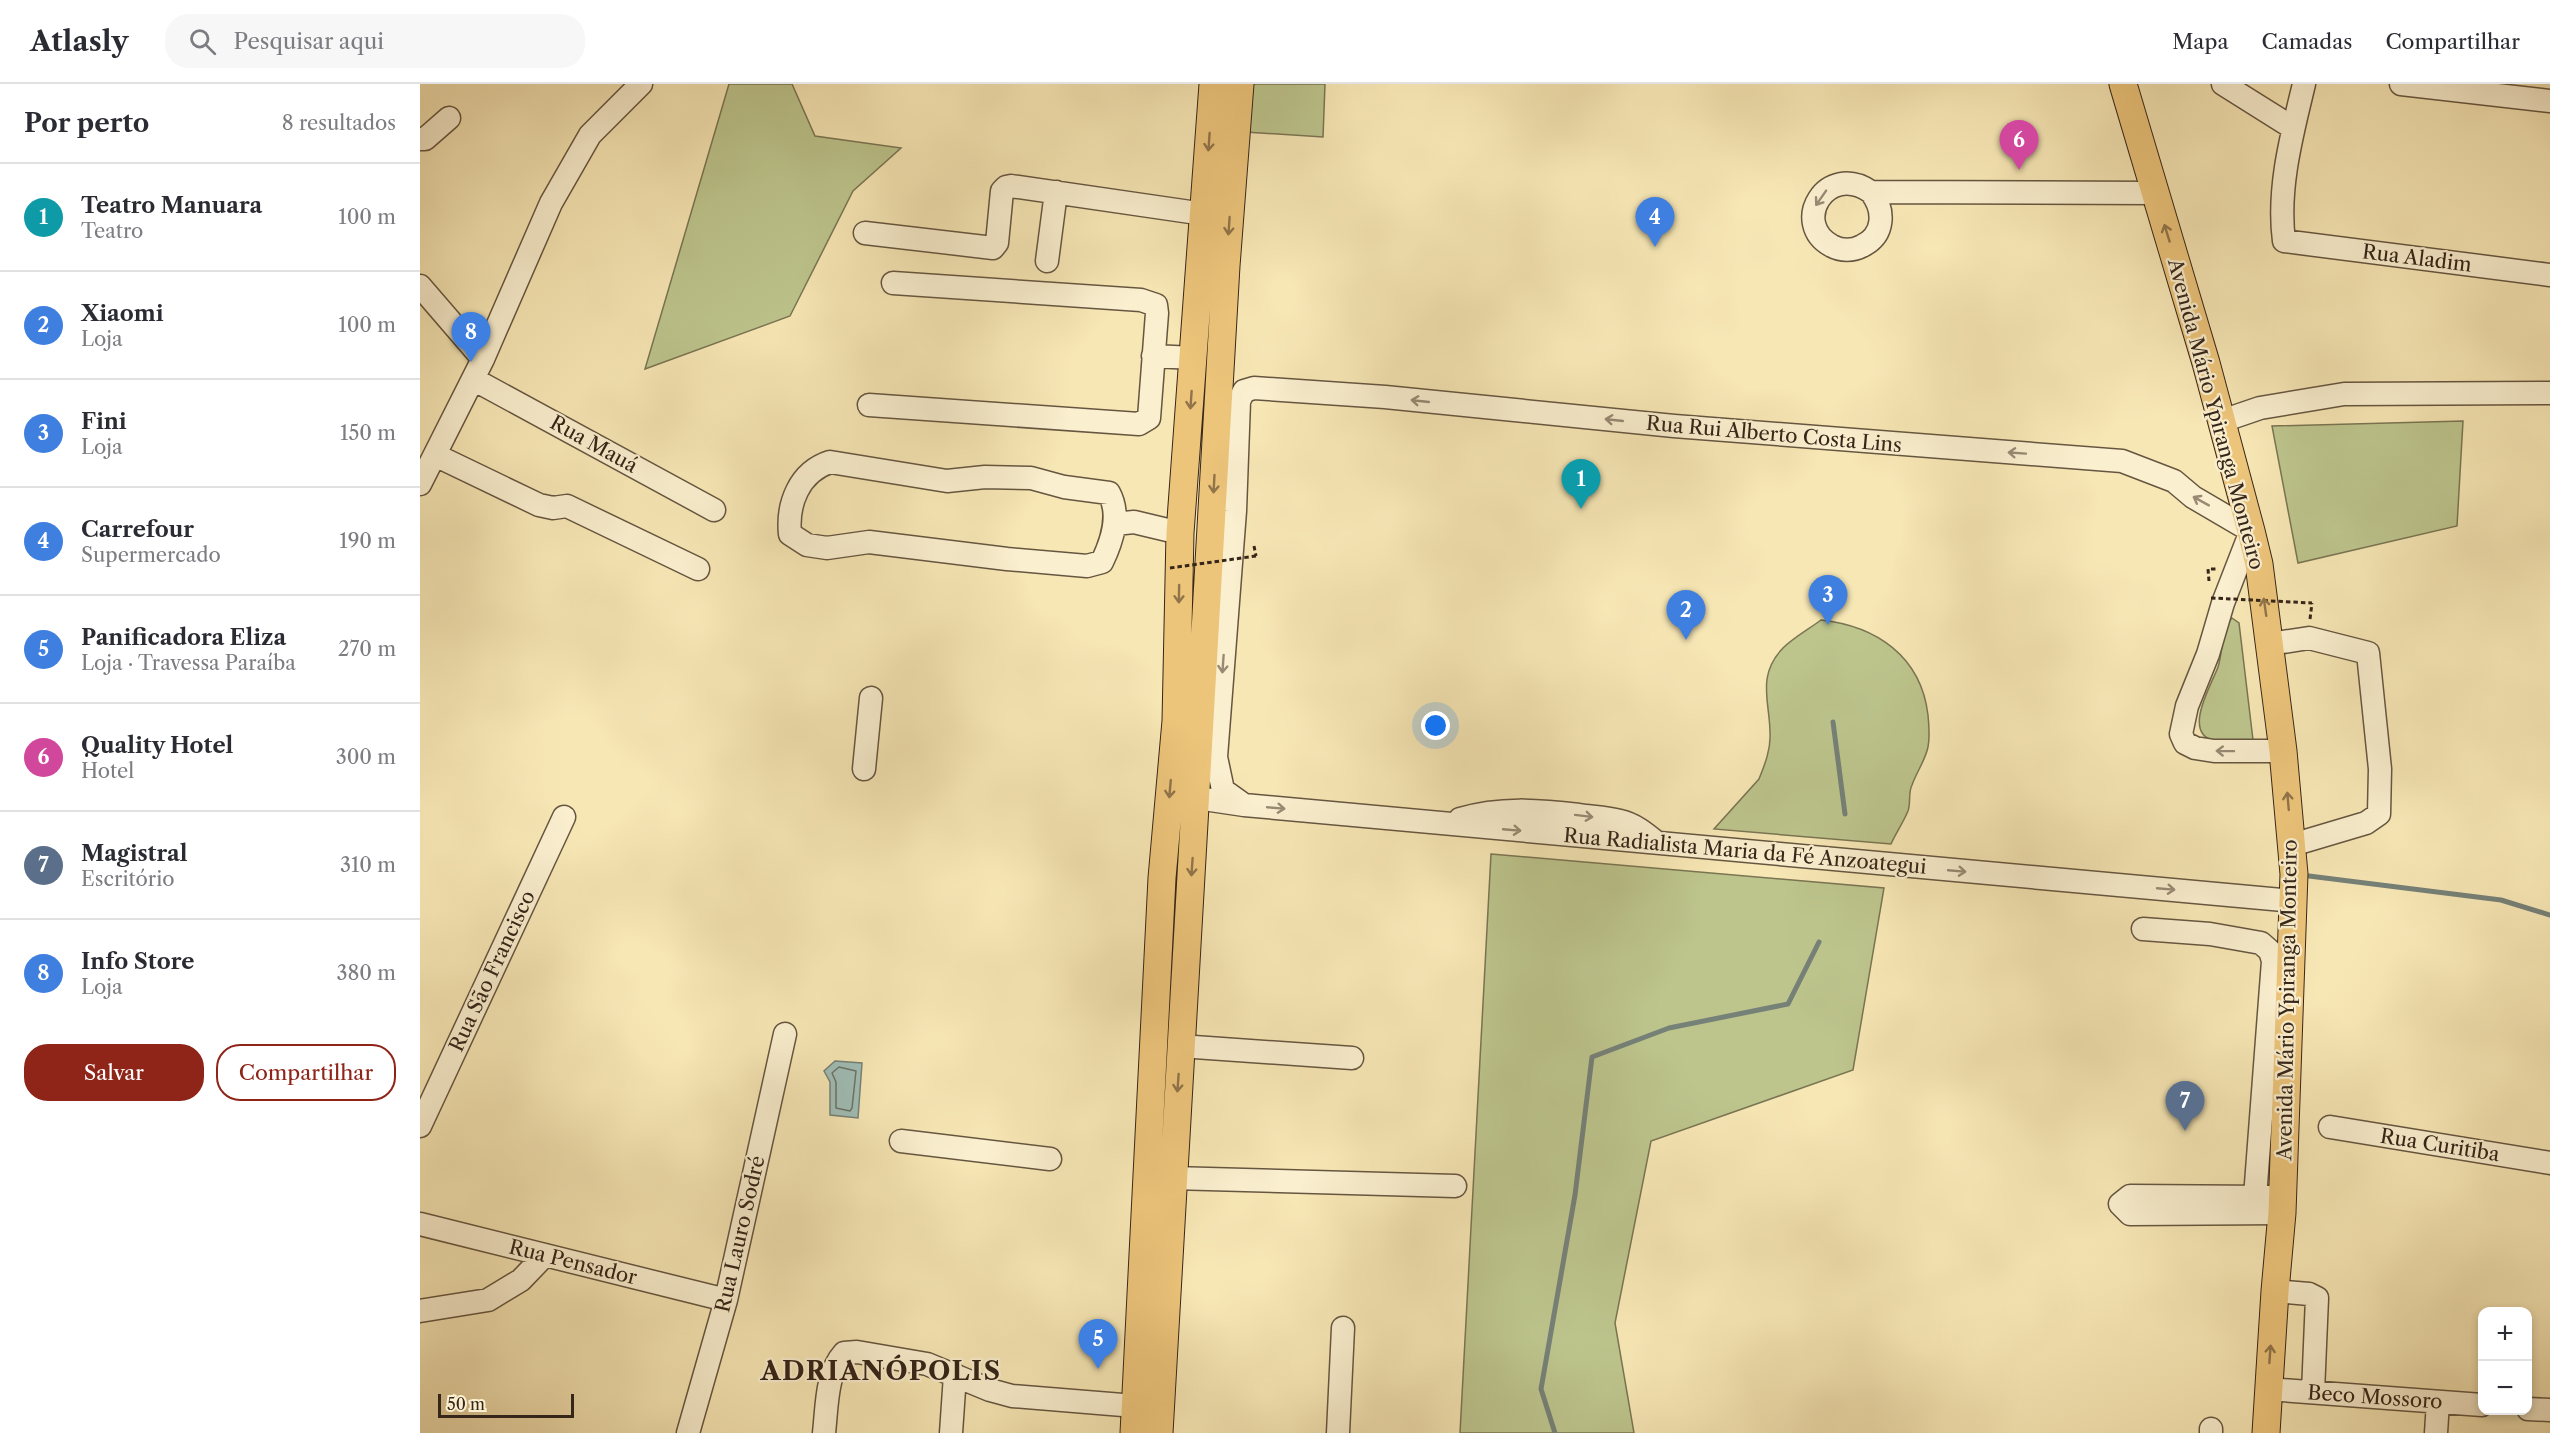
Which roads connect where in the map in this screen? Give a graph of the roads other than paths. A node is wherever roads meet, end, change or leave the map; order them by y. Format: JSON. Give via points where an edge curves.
{"nodes":[{"id":1,"x":641,"y":84,"type":"edge"},
{"id":2,"x":1213,"y":84,"type":"edge"},
{"id":3,"x":1240,"y":84,"type":"edge"},
{"id":4,"x":2123,"y":84,"type":"edge"},
{"id":5,"x":2223,"y":84,"type":"edge"},
{"id":6,"x":2304,"y":84,"type":"edge"},
{"id":7,"x":2401,"y":84,"type":"edge"},
{"id":8,"x":2550,"y":101,"type":"edge"},
{"id":9,"x":449,"y":118,"type":"dead end"},
{"id":10,"x":2293,"y":128,"type":"junction"},
{"id":11,"x":420,"y":139,"type":"edge"},
{"id":12,"x":1056,"y":192,"type":"junction"},
{"id":13,"x":1871,"y":192,"type":"dead end"},
{"id":14,"x":2155,"y":193,"type":"junction"},
{"id":15,"x":1204,"y":214,"type":"junction"},
{"id":16,"x":865,"y":233,"type":"dead end"},
{"id":17,"x":1047,"y":261,"type":"dead end"},
{"id":18,"x":2550,"y":274,"type":"edge"},
{"id":19,"x":893,"y":283,"type":"dead end"},
{"id":20,"x":420,"y":285,"type":"edge"},
{"id":21,"x":1153,"y":356,"type":"junction"},
{"id":22,"x":1194,"y":358,"type":"junction"},
{"id":23,"x":478,"y":369,"type":"junction"},
{"id":24,"x":2550,"y":393,"type":"edge"},
{"id":25,"x":868,"y":405,"type":"dead end"},
{"id":26,"x":2222,"y":421,"type":"junction"},
{"id":27,"x":435,"y":455,"type":"junction"},
{"id":28,"x":420,"y":484,"type":"edge"},
{"id":29,"x":714,"y":510,"type":"dead end"},
{"id":30,"x":1115,"y":524,"type":"junction"},
{"id":31,"x":2251,"y":531,"type":"junction"},
{"id":32,"x":1180,"y":533,"type":"junction"},
{"id":33,"x":698,"y":569,"type":"dead end"},
{"id":34,"x":1228,"y":595,"type":"junction"},
{"id":35,"x":1207,"y":621,"type":"junction"},
{"id":36,"x":2270,"y":644,"type":"junction"},
{"id":37,"x":1203,"y":686,"type":"junction"},
{"id":38,"x":871,"y":698,"type":"dead end"},
{"id":39,"x":1220,"y":711,"type":"junction"},
{"id":40,"x":2283,"y":751,"type":"junction"},
{"id":41,"x":864,"y":770,"type":"dead end"},
{"id":42,"x":1197,"y":798,"type":"junction"},
{"id":43,"x":1244,"y":805,"type":"junction"},
{"id":44,"x":564,"y":817,"type":"dead end"},
{"id":45,"x":2292,"y":845,"type":"junction"},
{"id":46,"x":2293,"y":901,"type":"junction"},
{"id":47,"x":2143,"y":928,"type":"dead end"},
{"id":48,"x":785,"y":1034,"type":"dead end"},
{"id":49,"x":1180,"y":1046,"type":"junction"},
{"id":50,"x":1352,"y":1058,"type":"dead end"},
{"id":51,"x":2274,"y":1098,"type":"junction"},
{"id":52,"x":420,"y":1126,"type":"edge"},
{"id":53,"x":2330,"y":1127,"type":"dead end"},
{"id":54,"x":901,"y":1142,"type":"dead end"},
{"id":55,"x":1050,"y":1160,"type":"dead end"},
{"id":56,"x":2550,"y":1163,"type":"edge"},
{"id":57,"x":1172,"y":1178,"type":"junction"},
{"id":58,"x":1455,"y":1186,"type":"dead end"},
{"id":59,"x":2255,"y":1197,"type":"junction"},
{"id":60,"x":2283,"y":1205,"type":"junction"},
{"id":61,"x":420,"y":1224,"type":"edge"},
{"id":62,"x":545,"y":1255,"type":"junction"},
{"id":63,"x":2275,"y":1291,"type":"junction"},
{"id":64,"x":726,"y":1300,"type":"junction"},
{"id":65,"x":420,"y":1311,"type":"edge"},
{"id":66,"x":1343,"y":1328,"type":"dead end"},
{"id":67,"x":955,"y":1375,"type":"junction"},
{"id":68,"x":2268,"y":1389,"type":"junction"},
{"id":69,"x":2313,"y":1392,"type":"junction"},
{"id":70,"x":2438,"y":1402,"type":"junction"},
{"id":71,"x":2478,"y":1405,"type":"edge"},
{"id":72,"x":1135,"y":1406,"type":"junction"},
{"id":73,"x":2532,"y":1409,"type":"edge"},
{"id":74,"x":2550,"y":1410,"type":"edge"},
{"id":75,"x":688,"y":1433,"type":"edge"},
{"id":76,"x":824,"y":1433,"type":"edge"},
{"id":77,"x":951,"y":1433,"type":"edge"},
{"id":78,"x":1134,"y":1433,"type":"edge"},
{"id":79,"x":1159,"y":1433,"type":"edge"},
{"id":80,"x":1338,"y":1433,"type":"edge"},
{"id":81,"x":2266,"y":1433,"type":"edge"},
{"id":82,"x":2436,"y":1433,"type":"edge"}],
"edges":[{"from":1,"to":23,"type":"street","via":[[590,135],[551,203]]},
{"from":2,"to":15,"type":"main road","one_way":true},
{"from":3,"to":35,"type":"main road","one_way":true},
{"from":4,"to":14,"type":"main road","name":"Avenida Mário Ypiranga Monteiro"},
{"from":5,"to":10,"type":"street"},
{"from":6,"to":10,"type":"street"},
{"from":7,"to":8,"type":"street"},
{"from":9,"to":11,"type":"street"},
{"from":10,"to":18,"type":"street","name":"Rua Aladim","via":[[2281,216],[2284,241]]},
{"from":12,"to":15,"type":"street"},
{"from":12,"to":16,"type":"street","via":[[1006,187],[1002,191],[997,243],[988,249]]},
{"from":12,"to":17,"type":"street"},
{"from":13,"to":14,"type":"street"},
{"from":26,"to":14,"type":"main road","name":"Avenida Mário Ypiranga Monteiro","one_way":true},
{"from":15,"to":22,"type":"main road"},
{"from":19,"to":21,"type":"street","via":[[1142,300],[1156,305],[1158,313]]},
{"from":20,"to":23,"type":"street","name":"Rua Mauá"},
{"from":21,"to":22,"type":"street"},
{"from":21,"to":25,"type":"street","via":[[1149,418],[1139,424]]},
{"from":22,"to":32,"type":"main road","one_way":true},
{"from":23,"to":27,"type":"street"},
{"from":23,"to":29,"type":"street","name":"Rua Mauá"},
{"from":24,"to":26,"type":"street","via":[[2344,394],[2259,408]]},
{"from":26,"to":31,"type":"main road","name":"Avenida Mário Ypiranga Monteiro"},
{"from":27,"to":28,"type":"street"},
{"from":27,"to":33,"type":"street","via":[[539,506],[567,506]]},
{"from":30,"to":30,"type":"street","via":[[1102,562],[1087,566],[868,542],[827,549],[807,545],[790,534],[788,517],[795,494],[815,467],[830,462],[947,481],[1031,478],[1096,490],[1109,493],[1114,502]]},
{"from":30,"to":32,"type":"street","via":[[1134,522]]},
{"from":31,"to":34,"type":"street","name":"Rua Rui Alberto Costa Lins","one_way":true,"via":[[2193,497],[2174,481],[2122,461],[1247,388],[1240,397]]},
{"from":36,"to":31,"type":"main road","name":"Avenida Mário Ypiranga Monteiro","one_way":true},
{"from":40,"to":31,"type":"street","one_way":true,"via":[[2194,748],[2185,743],[2181,734],[2187,706]]},
{"from":32,"to":72,"type":"main road","one_way":true,"via":[[1176,721],[1161,890]]},
{"from":34,"to":35,"type":"main road"},
{"from":34,"to":39,"type":"street","one_way":true},
{"from":35,"to":37,"type":"main road"},
{"from":36,"to":40,"type":"main road","name":"Avenida Mário Ypiranga Monteiro"},
{"from":36,"to":45,"type":"street","via":[[2309,638],[2368,653],[2380,769],[2379,814],[2366,823]]},
{"from":37,"to":39,"type":"main road"},
{"from":37,"to":42,"type":"main road"},
{"from":38,"to":41,"type":"street"},
{"from":39,"to":43,"type":"street","via":[[1216,757],[1219,777],[1223,790]]},
{"from":45,"to":40,"type":"main road","name":"Avenida Mário Ypiranga Monteiro","one_way":true},
{"from":42,"to":43,"type":"street","name":"Rua Radialista Maria da Fé Anzoategui"},
{"from":42,"to":49,"type":"main road","one_way":true},
{"from":43,"to":46,"type":"street","name":"Rua Radialista Maria da Fé Anzoategui","one_way":true},
{"from":44,"to":52,"type":"street","name":"Rua São Francisco"},
{"from":45,"to":46,"type":"main road","name":"Avenida Mário Ypiranga Monteiro"},
{"from":46,"to":51,"type":"main road","name":"Avenida Mário Ypiranga Monteiro"},
{"from":47,"to":51,"type":"street","via":[[2261,943],[2270,951]]},
{"from":48,"to":64,"type":"street","name":"Rua Lauro Sodré"},
{"from":49,"to":50,"type":"street"},
{"from":49,"to":57,"type":"main road","one_way":true},
{"from":51,"to":59,"type":"street"},
{"from":51,"to":60,"type":"main road","name":"Avenida Mário Ypiranga Monteiro"},
{"from":53,"to":56,"type":"street","name":"Rua Curitiba"},
{"from":54,"to":55,"type":"street"},
{"from":57,"to":58,"type":"street"},
{"from":57,"to":79,"type":"main road"},
{"from":59,"to":60,"type":"street"},
{"from":59,"to":60,"type":"street","via":[[2130,1196],[2121,1204],[2130,1214]]},
{"from":60,"to":63,"type":"main road","name":"Avenida Mário Ypiranga Monteiro"},
{"from":61,"to":62,"type":"street","name":"Rua Pensador"},
{"from":62,"to":64,"type":"street","name":"Rua Pensador"},
{"from":62,"to":65,"type":"street","via":[[521,1280],[488,1300]]},
{"from":68,"to":63,"type":"main road","name":"Avenida Mário Ypiranga Monteiro","one_way":true},
{"from":63,"to":69,"type":"street","via":[[2317,1298]]},
{"from":64,"to":75,"type":"street","name":"Rua Lauro Sodré"},
{"from":66,"to":80,"type":"street"},
{"from":67,"to":72,"type":"street","via":[[1012,1396]]},
{"from":67,"to":76,"type":"street","via":[[927,1364],[844,1353],[832,1375]]},
{"from":67,"to":77,"type":"street"},
{"from":68,"to":69,"type":"street","name":"Beco Mossoro"},
{"from":68,"to":81,"type":"main road","name":"Avenida Mário Ypiranga Monteiro"},
{"from":69,"to":70,"type":"street","name":"Beco Mossoro"},
{"from":70,"to":71,"type":"street","name":"Beco Mossoro"},
{"from":70,"to":82,"type":"street"},
{"from":72,"to":78,"type":"main road"},
{"from":73,"to":74,"type":"street"}]}
